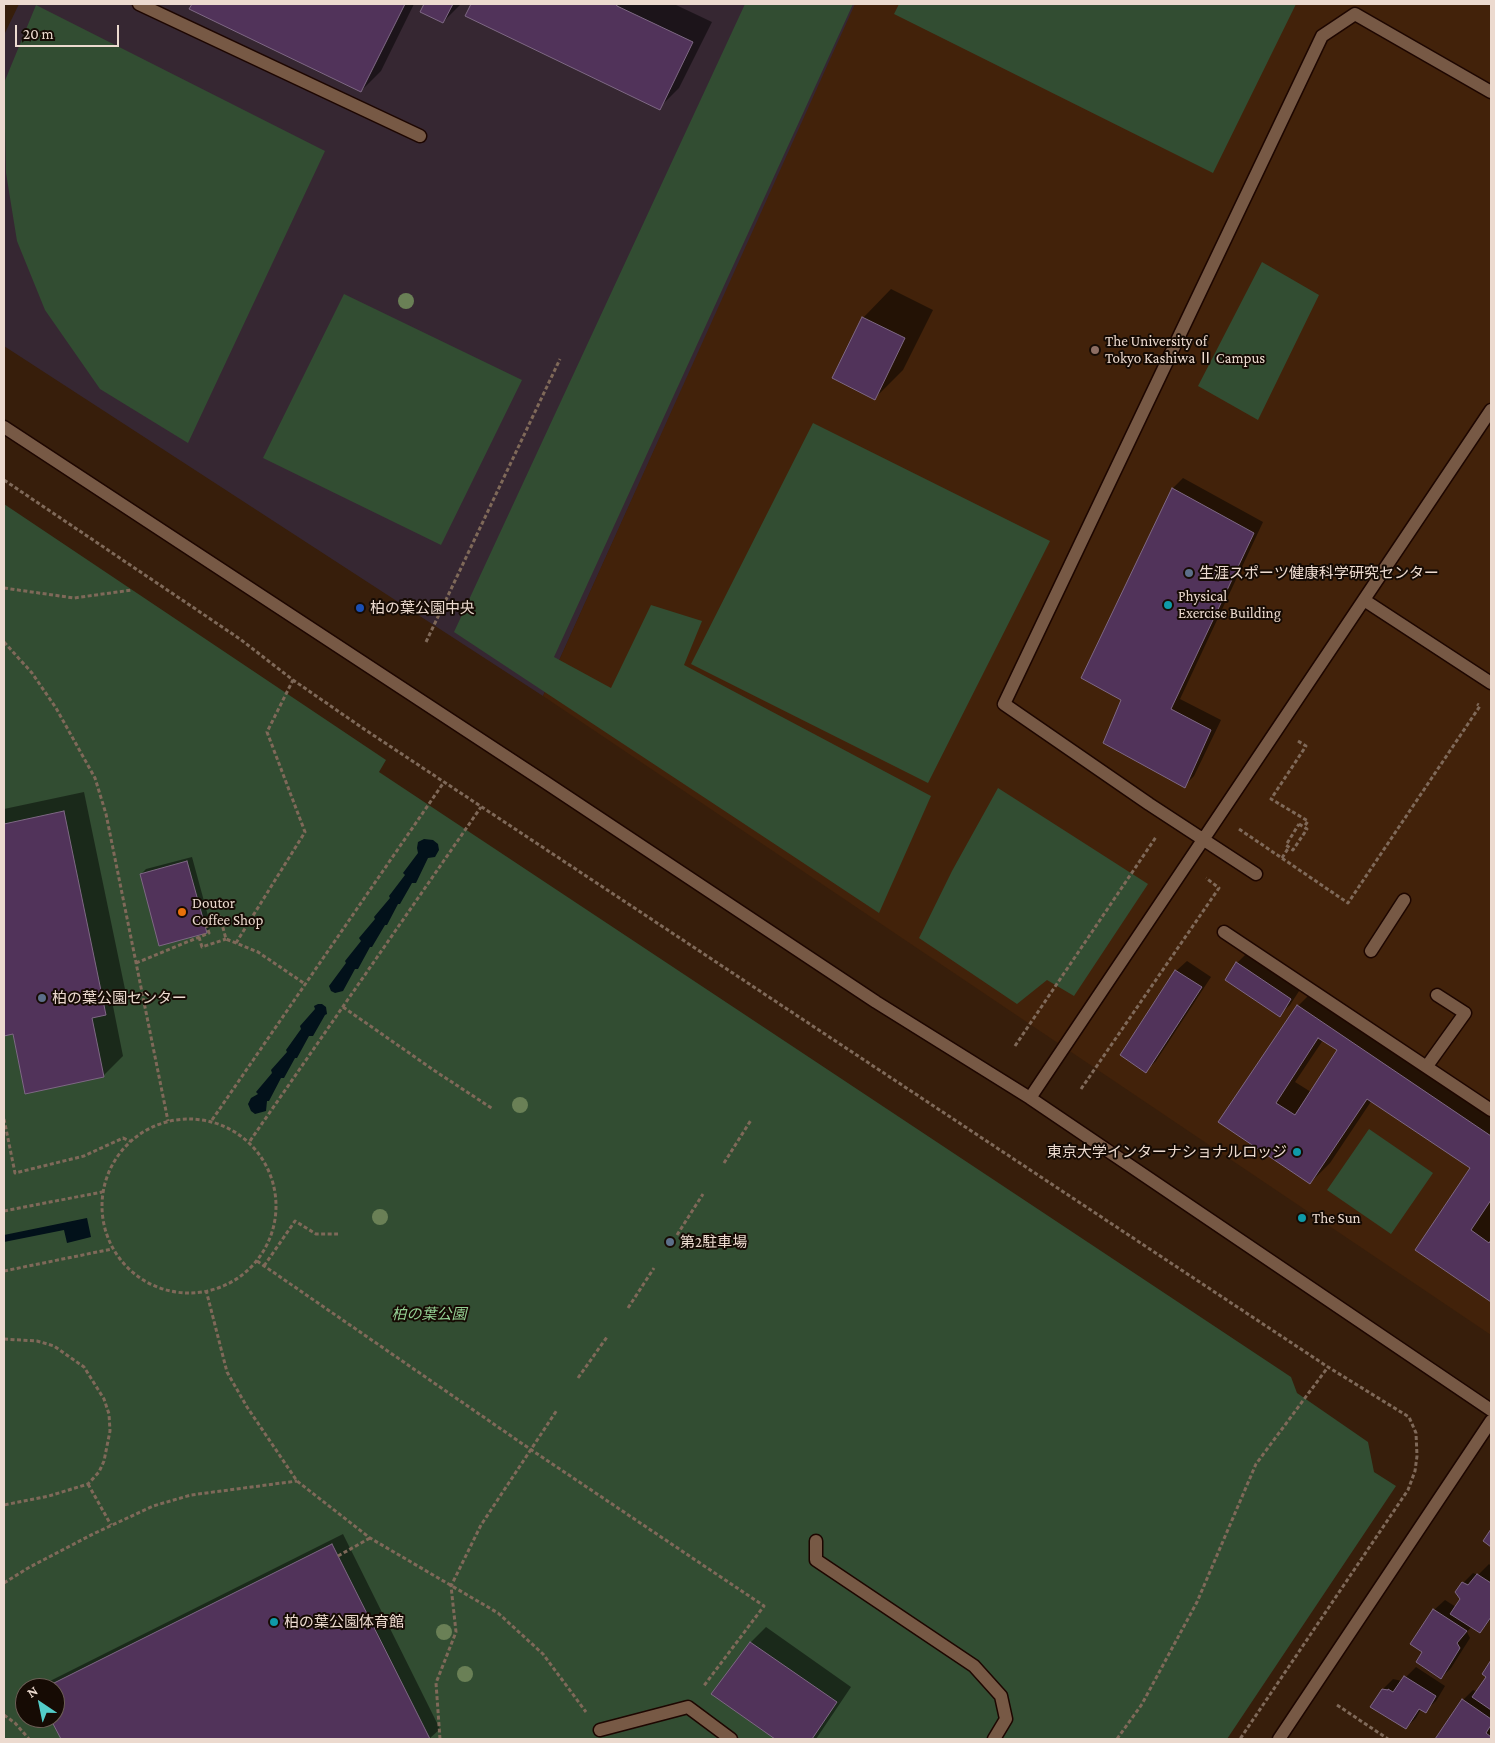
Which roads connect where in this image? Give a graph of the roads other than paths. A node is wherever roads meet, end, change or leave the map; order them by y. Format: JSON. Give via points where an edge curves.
{"nodes":[{"id":1,"x":140,"y":4,"type":"edge"},
{"id":2,"x":1491,"y":92,"type":"edge"},
{"id":3,"x":420,"y":136,"type":"dead end"},
{"id":4,"x":1491,"y":410,"type":"edge"},
{"id":5,"x":4,"y":427,"type":"edge"},
{"id":6,"x":1364,"y":600,"type":"junction"},
{"id":7,"x":1491,"y":683,"type":"edge"},
{"id":8,"x":1202,"y":840,"type":"junction"},
{"id":9,"x":1256,"y":874,"type":"dead end"},
{"id":10,"x":1404,"y":900,"type":"dead end"},
{"id":11,"x":1224,"y":932,"type":"dead end"},
{"id":12,"x":1371,"y":951,"type":"dead end"},
{"id":13,"x":1437,"y":995,"type":"dead end"},
{"id":14,"x":1427,"y":1066,"type":"junction"},
{"id":15,"x":1030,"y":1098,"type":"junction"},
{"id":16,"x":1491,"y":1110,"type":"edge"},
{"id":17,"x":1491,"y":1410,"type":"edge"},
{"id":18,"x":1491,"y":1421,"type":"edge"},
{"id":19,"x":816,"y":1541,"type":"dead end"},
{"id":20,"x":600,"y":1730,"type":"dead end"},
{"id":21,"x":731,"y":1739,"type":"edge"},
{"id":22,"x":994,"y":1739,"type":"edge"},
{"id":23,"x":1279,"y":1739,"type":"edge"}],
"edges":[{"from":1,"to":3,"type":"street"},
{"from":2,"to":8,"type":"street","via":[[1356,14],[1322,36],[1004,704]]},
{"from":4,"to":6,"type":"street"},
{"from":5,"to":15,"type":"street","via":[[876,1002]]},
{"from":6,"to":7,"type":"street"},
{"from":6,"to":8,"type":"street"},
{"from":8,"to":9,"type":"street"},
{"from":8,"to":15,"type":"street"},
{"from":10,"to":12,"type":"street"},
{"from":11,"to":14,"type":"street"},
{"from":13,"to":14,"type":"street","via":[[1466,1013]]},
{"from":14,"to":16,"type":"street"},
{"from":15,"to":17,"type":"street"},
{"from":18,"to":23,"type":"street"},
{"from":19,"to":22,"type":"street","via":[[816,1560],[974,1666],[1001,1696],[1006,1718]]},
{"from":20,"to":21,"type":"street","via":[[688,1707]]}]}
